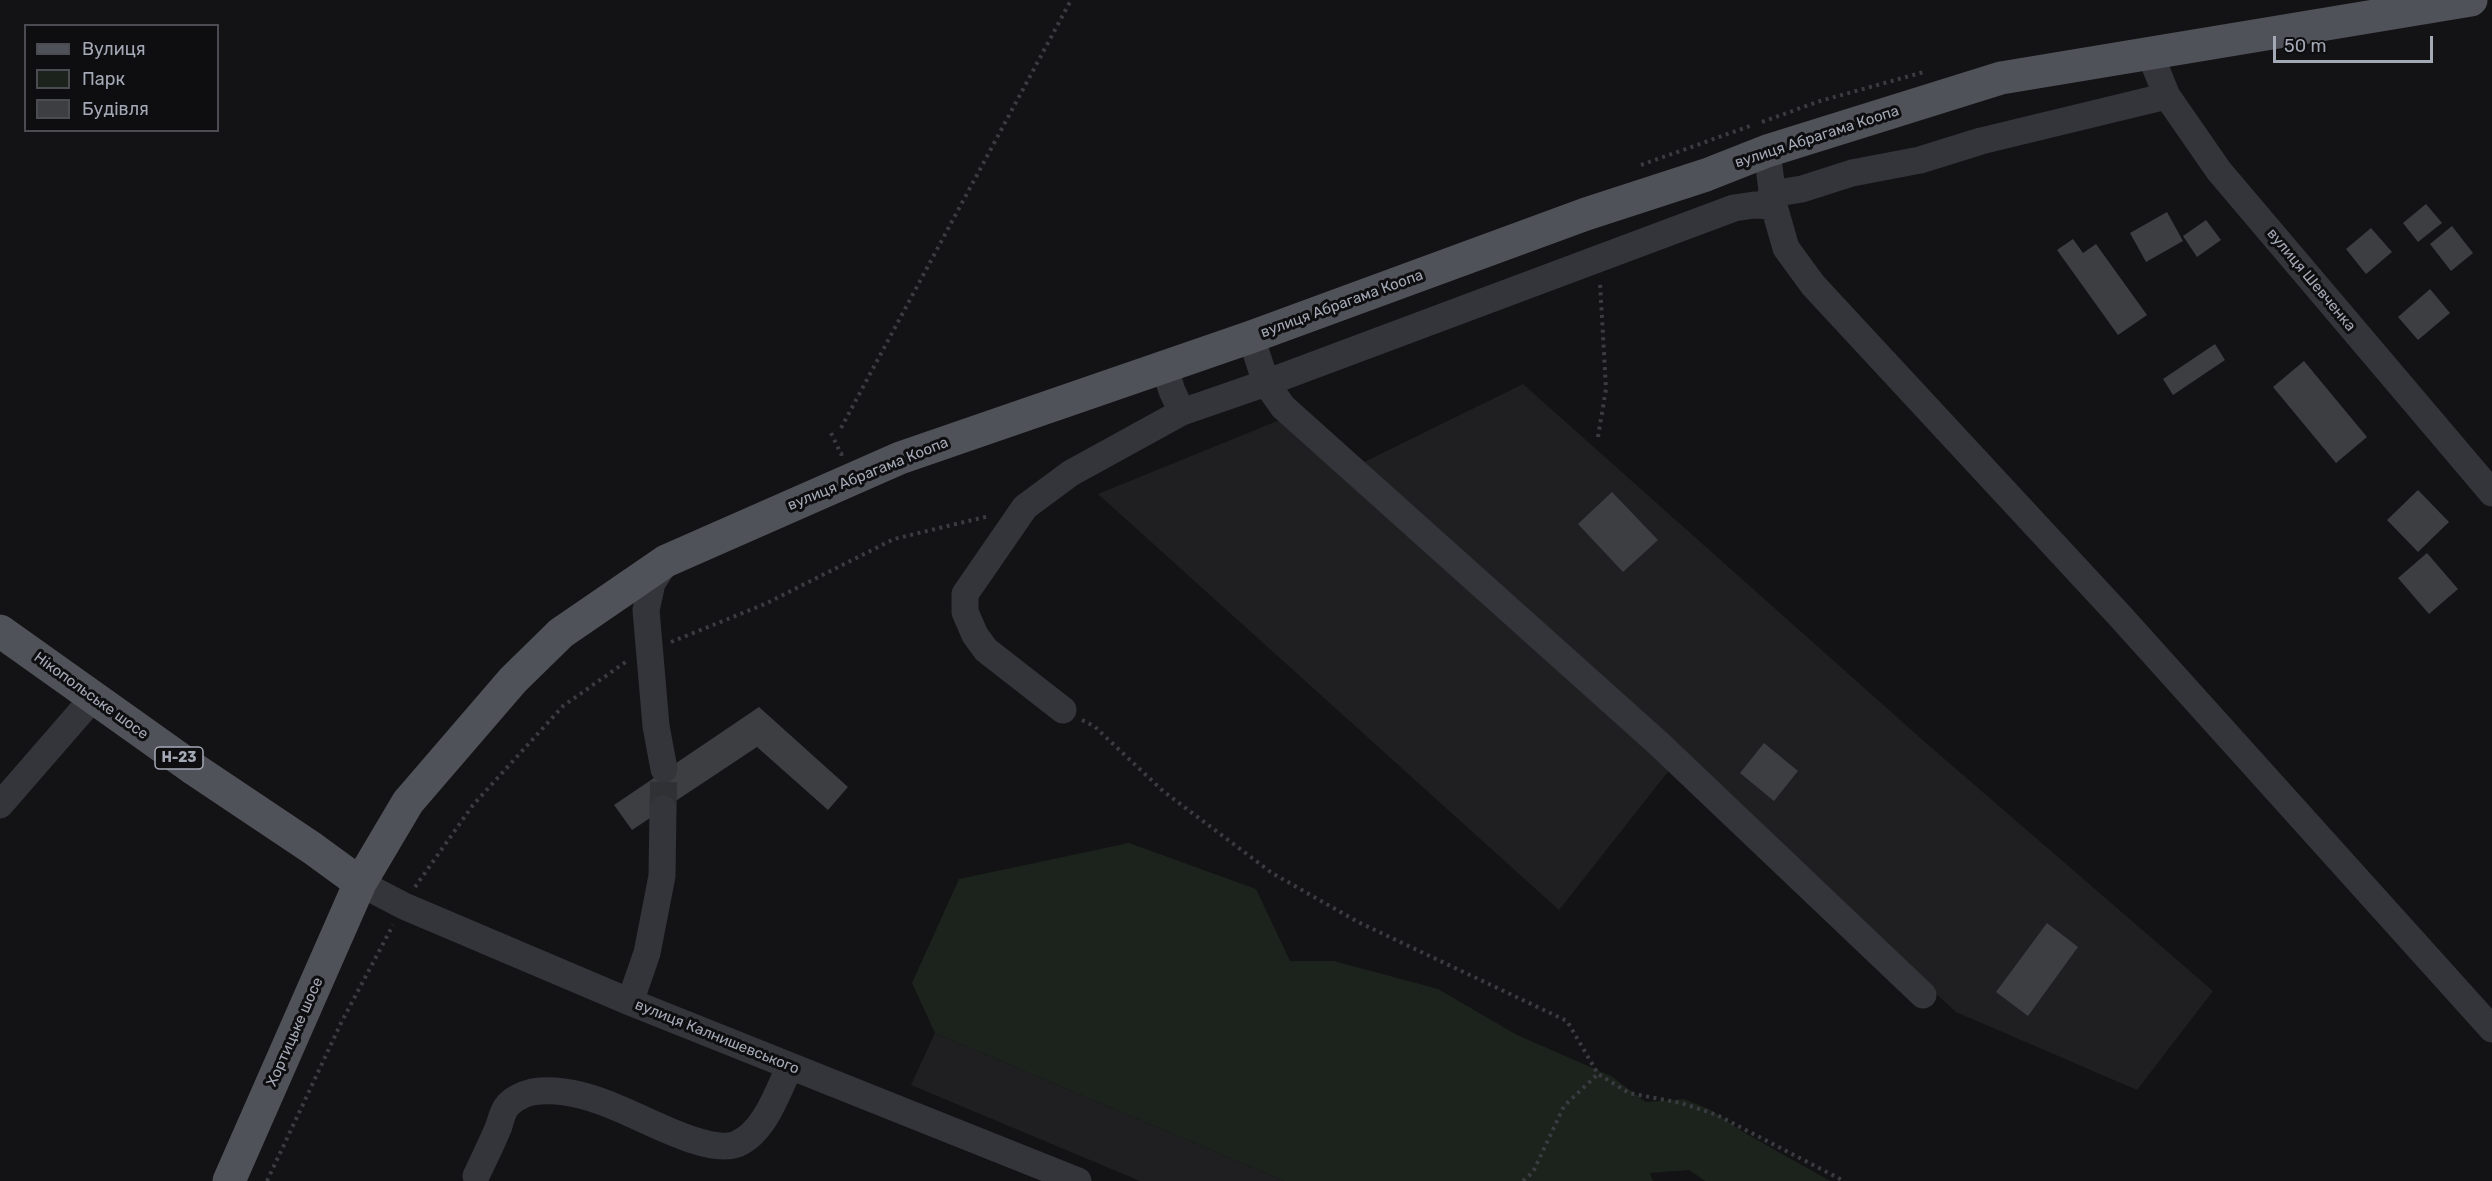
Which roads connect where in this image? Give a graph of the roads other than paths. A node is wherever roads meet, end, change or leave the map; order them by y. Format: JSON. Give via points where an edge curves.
{"nodes":[{"id":1,"x":2471,"y":0,"type":"edge"},
{"id":2,"x":2150,"y":54,"type":"junction"},
{"id":3,"x":2167,"y":96,"type":"junction"},
{"id":4,"x":1767,"y":151,"type":"junction"},
{"id":5,"x":1772,"y":200,"type":"junction"},
{"id":6,"x":1251,"y":337,"type":"junction"},
{"id":7,"x":1164,"y":366,"type":"junction"},
{"id":8,"x":1266,"y":383,"type":"junction"},
{"id":9,"x":1182,"y":412,"type":"junction"},
{"id":10,"x":2492,"y":493,"type":"edge"},
{"id":11,"x":666,"y":561,"type":"junction"},
{"id":12,"x":0,"y":631,"type":"edge"},
{"id":13,"x":93,"y":698,"type":"junction"},
{"id":14,"x":1063,"y":710,"type":"road end"},
{"id":15,"x":664,"y":769,"type":"tunnel mouth"},
{"id":16,"x":0,"y":805,"type":"edge"},
{"id":17,"x":663,"y":809,"type":"tunnel mouth"},
{"id":18,"x":360,"y":883,"type":"junction"},
{"id":19,"x":1923,"y":995,"type":"dead end"},
{"id":20,"x":630,"y":1002,"type":"junction"},
{"id":21,"x":2492,"y":1029,"type":"edge"},
{"id":22,"x":790,"y":1066,"type":"junction"},
{"id":23,"x":476,"y":1176,"type":"dead end"},
{"id":24,"x":230,"y":1181,"type":"edge"},
{"id":25,"x":1078,"y":1181,"type":"edge"}],
"edges":[{"from":1,"to":2,"type":"main road","name":"вулиця Абрагама Коопа"},
{"from":2,"to":3,"type":"street","name":"вулиця Шевченка"},
{"from":2,"to":4,"type":"main road","name":"вулиця Абрагама Коопа","via":[[2001,78]]},
{"from":3,"to":5,"type":"street","via":[[1981,141],[1920,160],[1852,173]]},
{"from":3,"to":10,"type":"street","name":"вулиця Шевченка","via":[[2218,171]]},
{"from":4,"to":5,"type":"street"},
{"from":4,"to":6,"type":"main road","name":"вулиця Абрагама Коопа"},
{"from":5,"to":8,"type":"street","via":[[1734,208]]},
{"from":5,"to":21,"type":"street","via":[[1786,248],[1813,285],[2128,624]]},
{"from":6,"to":7,"type":"main road","name":"вулиця Абрагама Коопа"},
{"from":6,"to":8,"type":"street"},
{"from":7,"to":9,"type":"street"},
{"from":7,"to":11,"type":"main road","name":"вулиця Абрагама Коопа","via":[[900,458]]},
{"from":8,"to":9,"type":"street"},
{"from":8,"to":19,"type":"street","via":[[1300,423],[1658,743]]},
{"from":9,"to":14,"type":"street","via":[[1071,473],[1025,507],[966,594],[965,612],[986,650]]},
{"from":11,"to":15,"type":"street","via":[[651,583],[646,610],[656,726]]},
{"from":11,"to":18,"type":"main road","name":"вулиця Абрагама Коопа","via":[[561,633],[513,680],[408,802]]},
{"from":12,"to":13,"type":"main road","name":"Нікопольське шосе","number":"Н-23"},
{"from":13,"to":16,"type":"street"},
{"from":13,"to":18,"type":"main road","name":"Нікопольське шосе","number":"Н-23"},
{"from":17,"to":20,"type":"street","via":[[662,876],[647,953]]},
{"from":18,"to":20,"type":"street","name":"вулиця Калнишевського","via":[[404,906]]},
{"from":18,"to":24,"type":"main road","name":"Хортицьке шосе"},
{"from":20,"to":22,"type":"street","name":"вулиця Калнишевського"},
{"from":22,"to":23,"type":"street","via":[[765,1115],[750,1136],[736,1144],[716,1146],[687,1137],[572,1093],[546,1090],[525,1094],[508,1104]]},
{"from":22,"to":25,"type":"street","name":"вулиця Калнишевського"}]}
